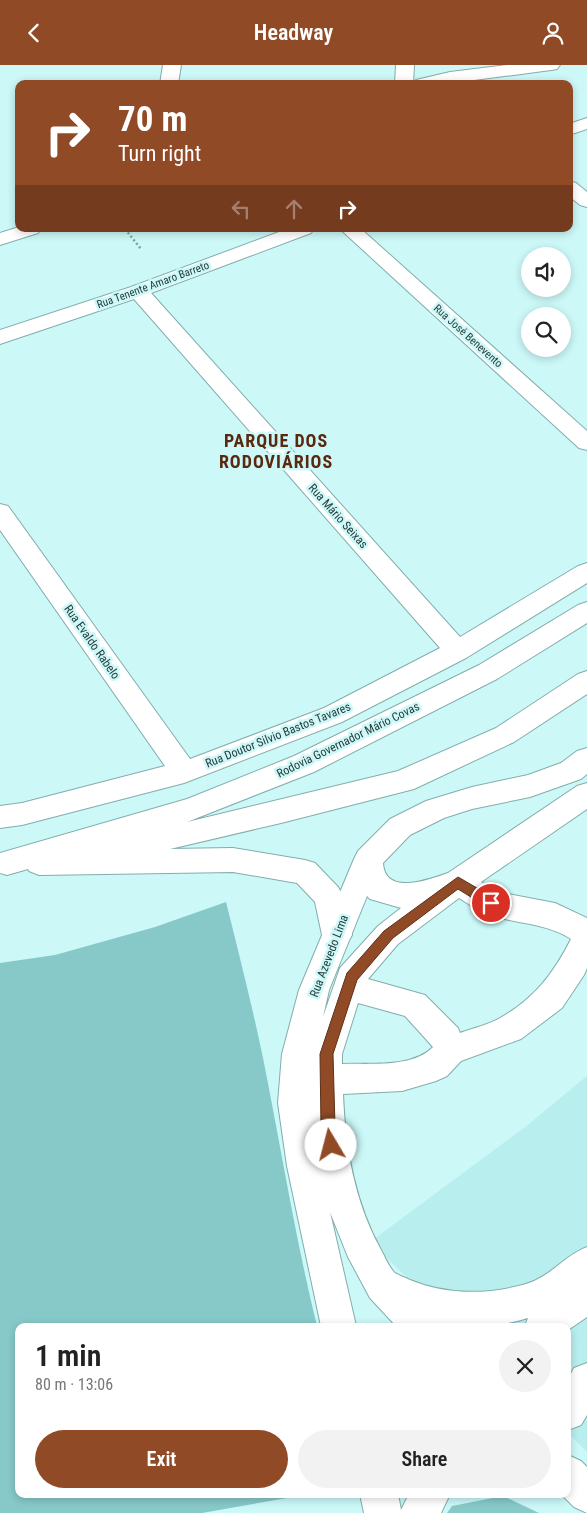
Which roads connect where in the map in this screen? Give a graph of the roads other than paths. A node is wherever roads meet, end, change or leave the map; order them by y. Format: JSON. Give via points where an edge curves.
{"nodes":[{"id":1,"x":172,"y":65,"type":"edge"},
{"id":2,"x":405,"y":65,"type":"edge"},
{"id":3,"x":550,"y":65,"type":"edge"},
{"id":4,"x":170,"y":80,"type":"edge"},
{"id":5,"x":404,"y":80,"type":"edge"},
{"id":6,"x":438,"y":80,"type":"edge"},
{"id":7,"x":587,"y":123,"type":"edge"},
{"id":8,"x":573,"y":128,"type":"edge"},
{"id":9,"x":573,"y":190,"type":"edge"},
{"id":10,"x":587,"y":201,"type":"edge"},
{"id":11,"x":22,"y":232,"type":"edge"},
{"id":12,"x":296,"y":232,"type":"edge"},
{"id":13,"x":353,"y":232,"type":"edge"},
{"id":14,"x":0,"y":239,"type":"edge"},
{"id":15,"x":138,"y":291,"type":"junction"},
{"id":16,"x":0,"y":337,"type":"edge"},
{"id":17,"x":587,"y":443,"type":"edge"},
{"id":18,"x":0,"y":512,"type":"edge"},
{"id":19,"x":587,"y":572,"type":"edge"},
{"id":20,"x":587,"y":611,"type":"edge"},
{"id":21,"x":457,"y":651,"type":"junction"},
{"id":22,"x":587,"y":681,"type":"edge"},
{"id":23,"x":587,"y":759,"type":"edge"},
{"id":24,"x":184,"y":772,"type":"junction"},
{"id":25,"x":587,"y":794,"type":"edge"},
{"id":26,"x":0,"y":817,"type":"edge"},
{"id":27,"x":368,"y":859,"type":"junction"},
{"id":28,"x":4,"y":864,"type":"edge"},
{"id":29,"x":458,"y":882,"type":"junction"},
{"id":30,"x":587,"y":934,"type":"edge"},
{"id":31,"x":337,"y":935,"type":"junction"},
{"id":32,"x":587,"y":938,"type":"edge"},
{"id":33,"x":348,"y":987,"type":"junction"},
{"id":34,"x":450,"y":1051,"type":"junction"},
{"id":35,"x":327,"y":1080,"type":"junction"},
{"id":36,"x":587,"y":1264,"type":"edge"},
{"id":37,"x":382,"y":1286,"type":"junction"},
{"id":38,"x":587,"y":1296,"type":"edge"},
{"id":39,"x":337,"y":1323,"type":"edge"},
{"id":40,"x":417,"y":1323,"type":"edge"},
{"id":41,"x":546,"y":1323,"type":"edge"},
{"id":42,"x":587,"y":1381,"type":"edge"},
{"id":43,"x":571,"y":1408,"type":"edge"},
{"id":44,"x":380,"y":1498,"type":"edge"},
{"id":45,"x":428,"y":1498,"type":"edge"},
{"id":46,"x":383,"y":1513,"type":"edge"},
{"id":47,"x":419,"y":1513,"type":"edge"}],
"edges":[{"from":1,"to":4,"type":"main road"},
{"from":2,"to":5,"type":"main road"},
{"from":3,"to":6,"type":"main road"},
{"from":7,"to":8,"type":"main road"},
{"from":9,"to":10,"type":"main road"},
{"from":11,"to":14,"type":"main road"},
{"from":12,"to":15,"type":"main road","name":"Rua Tenente Amaro Barreto"},
{"from":13,"to":17,"type":"main road","name":"Rua José Benevento"},
{"from":15,"to":16,"type":"main road","name":"Rua Tenente Amaro Barreto"},
{"from":15,"to":21,"type":"main road","name":"Rua Mário Seixas"},
{"from":18,"to":24,"type":"main road","name":"Rua Evaldo Rabelo"},
{"from":19,"to":21,"type":"main road","name":"Rua Doutor Silvio Bastos Tavares"},
{"from":20,"to":28,"type":"main road","name":"Rodovia Governador Mário Covas","via":[[488,672],[304,764],[192,809]]},
{"from":21,"to":24,"type":"main road","name":"Rua Doutor Silvio Bastos Tavares","via":[[333,715]]},
{"from":22,"to":28,"type":"main road","via":[[505,735],[404,781],[93,854]]},
{"from":23,"to":27,"type":"main road","name":"Rua Azevedo Lima","via":[[571,771],[530,786],[436,809],[400,827]]},
{"from":24,"to":26,"type":"main road","name":"Rua Doutor Silvio Bastos Tavares"},
{"from":25,"to":29,"type":"main road"},
{"from":27,"to":29,"type":"main road","via":[[368,876],[380,890],[403,896],[430,892]]},
{"from":27,"to":31,"type":"main road","name":"Rua Azevedo Lima"},
{"from":28,"to":31,"type":"main road","via":[[233,860],[305,872],[328,896]]},
{"from":29,"to":30,"type":"main road","via":[[491,903],[555,916]]},
{"from":29,"to":33,"type":"main road","via":[[388,935],[351,977]]},
{"from":31,"to":39,"type":"main road","name":"Rua Azevedo Lima","via":[[314,990],[298,1054],[294,1103],[303,1166]]},
{"from":32,"to":34,"type":"main road","via":[[551,998],[510,1029]]},
{"from":33,"to":34,"type":"main road","via":[[414,1005],[447,1038]]},
{"from":33,"to":35,"type":"main road","via":[[326,1054]]},
{"from":34,"to":35,"type":"main road","via":[[436,1065],[402,1075]]},
{"from":35,"to":37,"type":"main road","via":[[328,1127],[341,1198],[360,1245]]},
{"from":36,"to":37,"type":"main road","via":[[554,1290],[531,1300],[499,1307],[463,1310],[427,1304]]},
{"from":37,"to":40,"type":"main road"},
{"from":38,"to":41,"type":"main road"},
{"from":42,"to":43,"type":"main road"},
{"from":44,"to":46,"type":"main road"},
{"from":45,"to":47,"type":"main road"}]}
